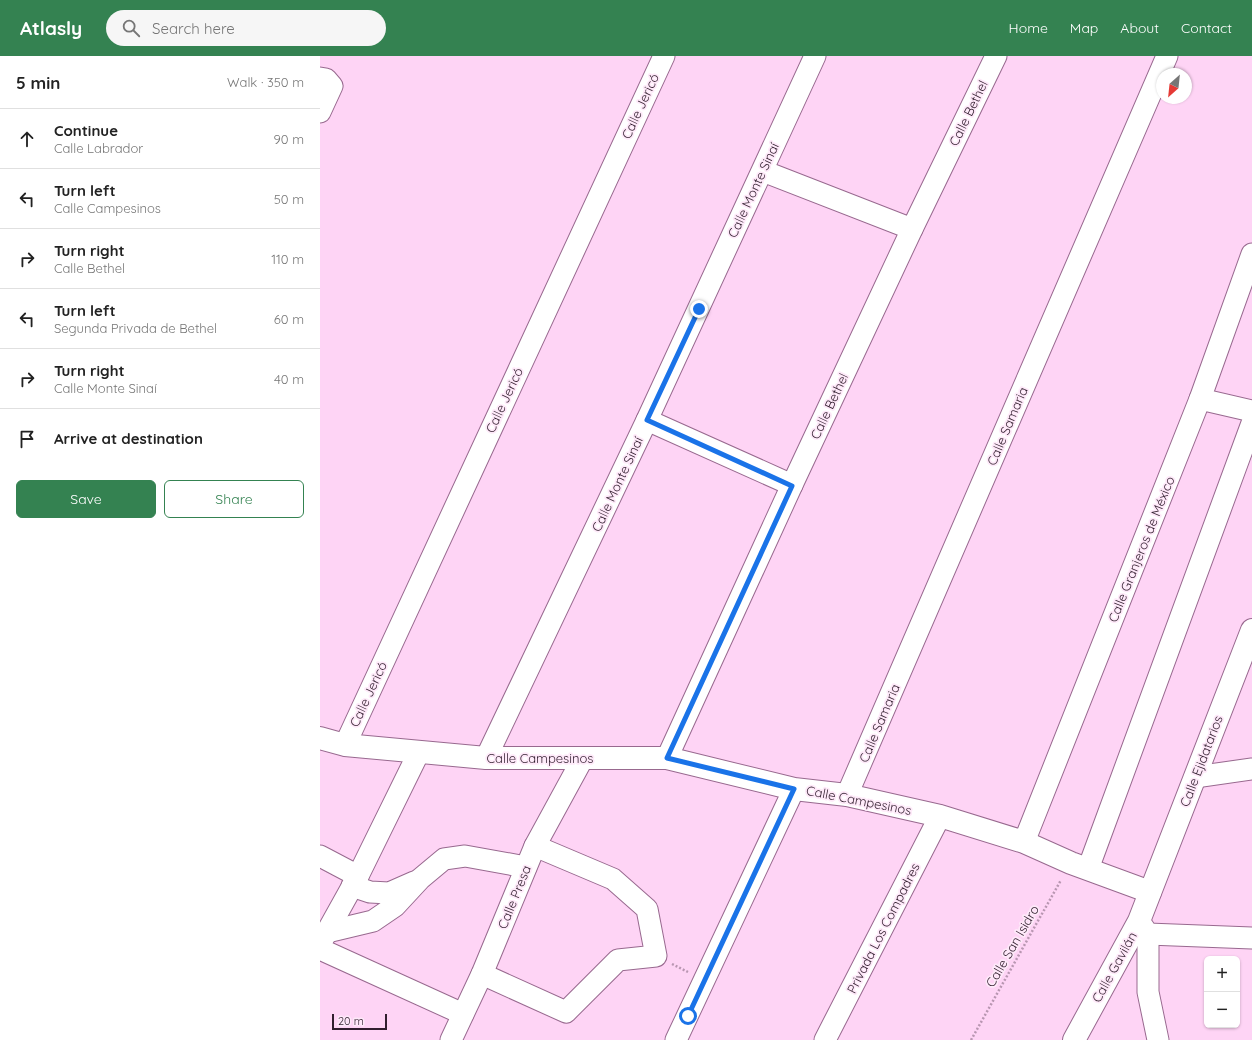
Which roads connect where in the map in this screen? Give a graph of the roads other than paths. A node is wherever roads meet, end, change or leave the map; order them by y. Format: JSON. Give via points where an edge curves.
{"nodes":[{"id":1,"x":664,"y":56,"type":"edge"},
{"id":2,"x":815,"y":56,"type":"edge"},
{"id":3,"x":996,"y":56,"type":"edge"},
{"id":4,"x":1167,"y":56,"type":"edge"},
{"id":5,"x":326,"y":82,"type":"edge"},
{"id":6,"x":320,"y":112,"type":"edge"},
{"id":7,"x":763,"y":171,"type":"junction"},
{"id":8,"x":912,"y":229,"type":"junction"},
{"id":9,"x":1252,"y":254,"type":"edge"},
{"id":10,"x":1200,"y":399,"type":"junction"},
{"id":11,"x":1252,"y":411,"type":"edge"},
{"id":12,"x":647,"y":420,"type":"junction"},
{"id":13,"x":1252,"y":423,"type":"edge"},
{"id":14,"x":792,"y":486,"type":"junction"},
{"id":15,"x":1252,"y":630,"type":"edge"},
{"id":16,"x":320,"y":738,"type":"edge"},
{"id":17,"x":345,"y":745,"type":"junction"},
{"id":18,"x":419,"y":752,"type":"junction"},
{"id":19,"x":486,"y":758,"type":"junction"},
{"id":20,"x":583,"y":758,"type":"junction"},
{"id":21,"x":667,"y":758,"type":"junction"},
{"id":22,"x":1252,"y":769,"type":"edge"},
{"id":23,"x":1195,"y":777,"type":"junction"},
{"id":24,"x":794,"y":789,"type":"junction"},
{"id":25,"x":847,"y":795,"type":"junction"},
{"id":26,"x":940,"y":816,"type":"junction"},
{"id":27,"x":1024,"y":842,"type":"junction"},
{"id":28,"x":535,"y":846,"type":"junction"},
{"id":29,"x":320,"y":856,"type":"edge"},
{"id":30,"x":1080,"y":866,"type":"junction"},
{"id":31,"x":526,"y":867,"type":"junction"},
{"id":32,"x":420,"y":879,"type":"junction"},
{"id":33,"x":355,"y":881,"type":"junction"},
{"id":34,"x":1150,"y":892,"type":"junction"},
{"id":35,"x":1143,"y":927,"type":"junction"},
{"id":36,"x":1252,"y":938,"type":"edge"},
{"id":37,"x":322,"y":942,"type":"edge"},
{"id":38,"x":482,"y":974,"type":"junction"},
{"id":39,"x":463,"y":1014,"type":"junction"},
{"id":40,"x":451,"y":1040,"type":"edge"},
{"id":41,"x":676,"y":1040,"type":"edge"},
{"id":42,"x":825,"y":1040,"type":"edge"},
{"id":43,"x":1074,"y":1040,"type":"edge"},
{"id":44,"x":1158,"y":1040,"type":"edge"}],
"edges":[{"from":1,"to":17,"type":"street","name":"Calle Jericó"},
{"from":2,"to":7,"type":"street","name":"Calle Monte Sinaí"},
{"from":3,"to":8,"type":"street","name":"Calle Bethel"},
{"from":4,"to":25,"type":"street","name":"Calle Samaria"},
{"from":5,"to":6,"type":"street"},
{"from":7,"to":8,"type":"street"},
{"from":7,"to":12,"type":"street","name":"Calle Monte Sinaí"},
{"from":8,"to":14,"type":"street","name":"Calle Bethel"},
{"from":9,"to":10,"type":"street","name":"Calle Granjeros de México"},
{"from":10,"to":11,"type":"street"},
{"from":10,"to":27,"type":"street","name":"Calle Granjeros de México"},
{"from":12,"to":14,"type":"street"},
{"from":12,"to":19,"type":"street","name":"Calle Monte Sinaí"},
{"from":13,"to":30,"type":"street"},
{"from":14,"to":21,"type":"street","name":"Calle Bethel"},
{"from":15,"to":23,"type":"street","name":"Calle Ejidatarios"},
{"from":16,"to":17,"type":"street","name":"Calle Campesinos"},
{"from":17,"to":18,"type":"street","name":"Calle Campesinos"},
{"from":18,"to":19,"type":"street","name":"Calle Campesinos"},
{"from":18,"to":33,"type":"street"},
{"from":19,"to":20,"type":"street","name":"Calle Campesinos"},
{"from":20,"to":21,"type":"street","name":"Calle Campesinos"},
{"from":20,"to":28,"type":"street","name":"Calle Presa"},
{"from":21,"to":24,"type":"street","name":"Calle Campesinos"},
{"from":22,"to":23,"type":"street"},
{"from":23,"to":34,"type":"street","name":"Calle Ejidatarios"},
{"from":24,"to":25,"type":"street","name":"Calle Campesinos"},
{"from":24,"to":41,"type":"street"},
{"from":25,"to":26,"type":"street","name":"Calle Campesinos"},
{"from":26,"to":27,"type":"street","name":"Calle Campesinos"},
{"from":26,"to":42,"type":"street","name":"Privada Los Compadres"},
{"from":27,"to":30,"type":"street","name":"Calle Campesinos"},
{"from":28,"to":31,"type":"street","name":"Calle Presa"},
{"from":28,"to":38,"type":"street","via":[[613,879],[648,909],[656,956],[618,960],[566,1012]]},
{"from":29,"to":33,"type":"street"},
{"from":30,"to":34,"type":"street","name":"Calle Campesinos"},
{"from":31,"to":32,"type":"street","via":[[465,856],[444,859]]},
{"from":31,"to":38,"type":"street","name":"Calle Presa"},
{"from":32,"to":33,"type":"street","via":[[389,893],[370,892]]},
{"from":32,"to":37,"type":"street","via":[[395,906],[373,920]]},
{"from":33,"to":37,"type":"street"},
{"from":34,"to":35,"type":"street","name":"Calle Gavilán"},
{"from":35,"to":36,"type":"street"},
{"from":35,"to":43,"type":"street","name":"Calle Gavilán"},
{"from":35,"to":44,"type":"street","via":[[1148,992]]},
{"from":37,"to":39,"type":"street"},
{"from":38,"to":39,"type":"street","name":"Calle Presa"},
{"from":39,"to":40,"type":"street","name":"Calle Presa"}]}
